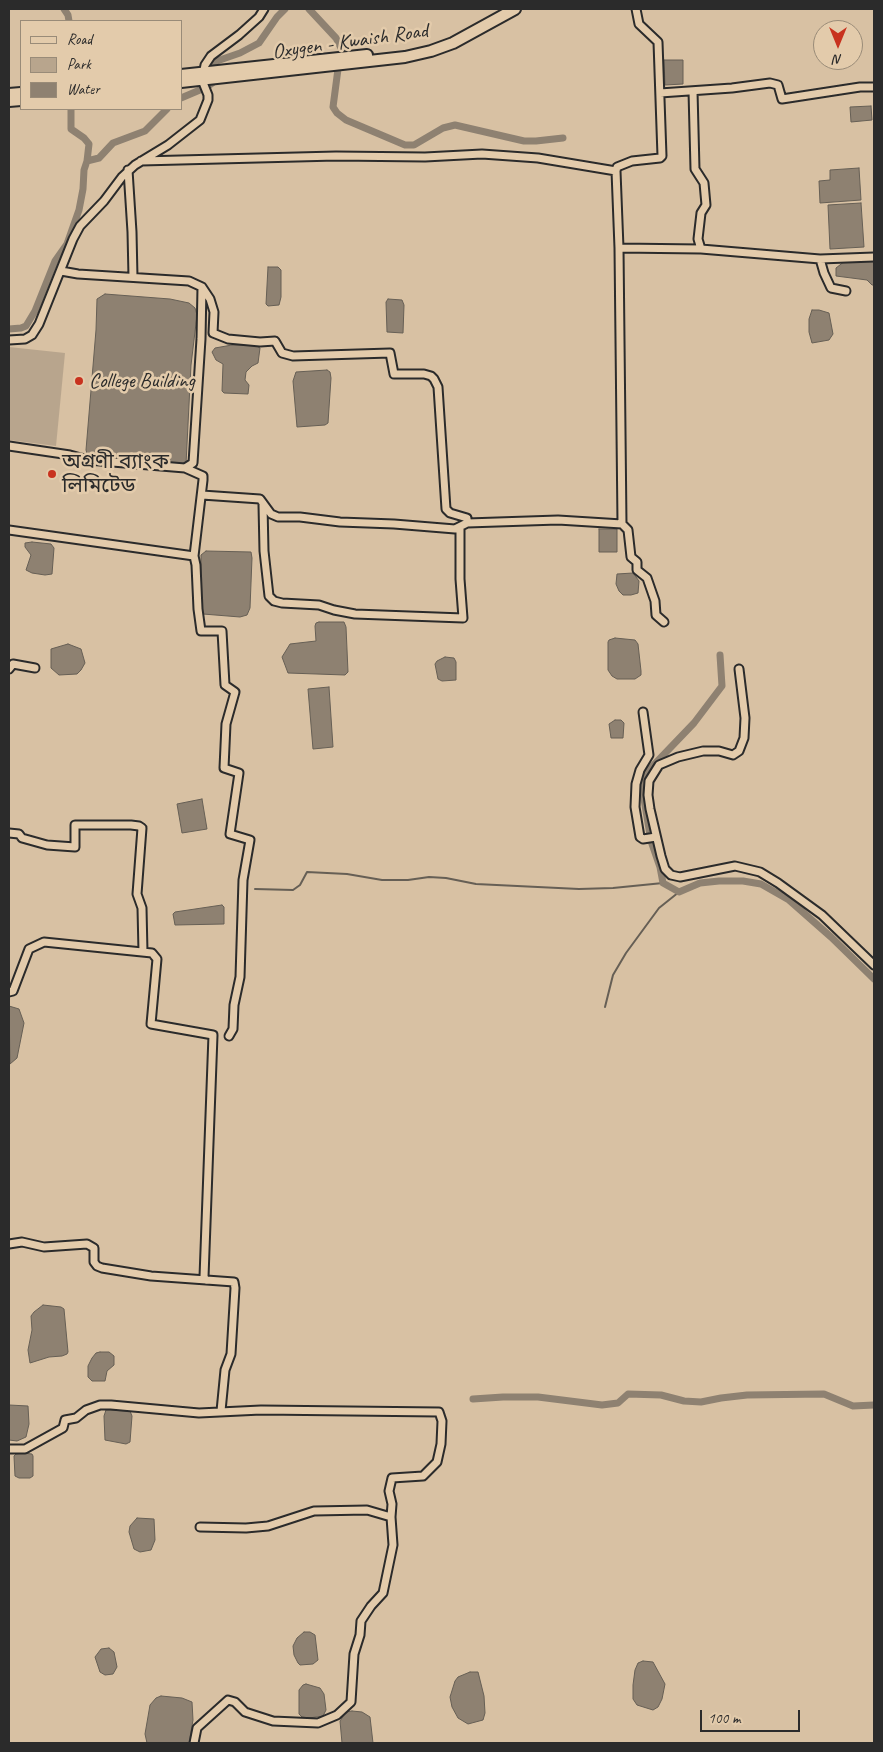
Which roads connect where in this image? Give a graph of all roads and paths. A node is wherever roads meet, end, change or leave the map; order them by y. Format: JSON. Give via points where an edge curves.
{"nodes":[{"id":1,"x":264,"y":9,"type":"edge"},
{"id":2,"x":500,"y":9,"type":"edge"},
{"id":3,"x":515,"y":9,"type":"edge"},
{"id":4,"x":636,"y":9,"type":"edge"},
{"id":5,"x":182,"y":75,"type":"edge"},
{"id":6,"x":203,"y":78,"type":"junction"},
{"id":7,"x":182,"y":82,"type":"edge"},
{"id":8,"x":874,"y":87,"type":"edge"},
{"id":9,"x":693,"y":91,"type":"junction"},
{"id":10,"x":660,"y":93,"type":"junction"},
{"id":11,"x":141,"y":161,"type":"junction"},
{"id":12,"x":128,"y":170,"type":"junction"},
{"id":13,"x":616,"y":171,"type":"junction"},
{"id":14,"x":619,"y":248,"type":"junction"},
{"id":15,"x":701,"y":249,"type":"junction"},
{"id":16,"x":874,"y":257,"type":"edge"},
{"id":17,"x":820,"y":259,"type":"junction"},
{"id":18,"x":61,"y":271,"type":"junction"},
{"id":19,"x":133,"y":277,"type":"junction"},
{"id":20,"x":202,"y":287,"type":"junction"},
{"id":21,"x":846,"y":291,"type":"dead end"},
{"id":22,"x":9,"y":340,"type":"edge"},
{"id":23,"x":9,"y":446,"type":"edge"},
{"id":24,"x":185,"y":468,"type":"junction"},
{"id":25,"x":202,"y":495,"type":"junction"},
{"id":26,"x":263,"y":503,"type":"junction"},
{"id":27,"x":622,"y":524,"type":"junction"},
{"id":28,"x":464,"y":525,"type":"junction"},
{"id":29,"x":9,"y":530,"type":"edge"},
{"id":30,"x":194,"y":556,"type":"junction"},
{"id":31,"x":664,"y":622,"type":"dead end"},
{"id":32,"x":35,"y":668,"type":"dead end"},
{"id":33,"x":9,"y":669,"type":"edge"},
{"id":34,"x":739,"y":669,"type":"dead end"},
{"id":35,"x":643,"y":712,"type":"dead end"},
{"id":36,"x":9,"y":833,"type":"edge"},
{"id":37,"x":656,"y":837,"type":"junction"},
{"id":38,"x":144,"y":952,"type":"junction"},
{"id":39,"x":874,"y":965,"type":"edge"},
{"id":40,"x":9,"y":992,"type":"edge"},
{"id":41,"x":229,"y":1036,"type":"dead end"},
{"id":42,"x":9,"y":1244,"type":"edge"},
{"id":43,"x":206,"y":1280,"type":"junction"},
{"id":44,"x":221,"y":1411,"type":"junction"},
{"id":45,"x":9,"y":1449,"type":"edge"},
{"id":46,"x":391,"y":1517,"type":"junction"},
{"id":47,"x":200,"y":1527,"type":"dead end"},
{"id":48,"x":194,"y":1743,"type":"edge"}],
"edges":[{"from":1,"to":6,"type":"street","via":[[239,35],[211,56]]},
{"from":2,"to":6,"type":"main road","name":"Oxygen - Kwaish Road","via":[[449,39],[397,52]]},
{"from":3,"to":6,"type":"main road","name":"Oxygen - Kwaish Road","via":[[453,43],[405,57]]},
{"from":4,"to":10,"type":"street","via":[[639,24],[658,42]]},
{"from":5,"to":6,"type":"main road","name":"Oxygen - Kwaish Road"},
{"from":6,"to":7,"type":"main road","name":"Oxygen - Kwaish Road"},
{"from":6,"to":11,"type":"street","via":[[208,100],[200,120]]},
{"from":8,"to":9,"type":"street","via":[[782,99],[778,85],[770,83]]},
{"from":9,"to":10,"type":"street"},
{"from":9,"to":15,"type":"street","via":[[695,169],[704,183],[706,205],[700,213],[698,239]]},
{"from":10,"to":13,"type":"street","via":[[662,156],[632,161],[617,167]]},
{"from":11,"to":12,"type":"street"},
{"from":11,"to":13,"type":"street","via":[[482,154],[538,158]]},
{"from":12,"to":18,"type":"street","via":[[80,226]]},
{"from":12,"to":19,"type":"street"},
{"from":13,"to":14,"type":"street"},
{"from":14,"to":15,"type":"street"},
{"from":14,"to":27,"type":"street"},
{"from":15,"to":17,"type":"street"},
{"from":16,"to":17,"type":"street"},
{"from":17,"to":21,"type":"street","via":[[831,288]]},
{"from":18,"to":19,"type":"street"},
{"from":18,"to":22,"type":"street","via":[[32,335]]},
{"from":19,"to":20,"type":"street","via":[[189,282]]},
{"from":20,"to":24,"type":"street","via":[[195,453],[194,463]]},
{"from":20,"to":28,"type":"street","via":[[214,312],[213,333],[228,339],[275,341],[282,353],[293,356],[390,353],[394,374],[424,374],[434,378],[438,392],[446,510],[467,518]]},
{"from":23,"to":24,"type":"street","via":[[88,460]]},
{"from":24,"to":25,"type":"street","via":[[203,476]]},
{"from":25,"to":26,"type":"street","via":[[260,499]]},
{"from":25,"to":30,"type":"street"},
{"from":26,"to":28,"type":"street","via":[[271,514],[278,517],[455,529]]},
{"from":26,"to":28,"type":"street","via":[[269,596],[282,603],[319,605],[355,614],[463,618],[460,579]]},
{"from":27,"to":28,"type":"street","via":[[558,520]]},
{"from":27,"to":31,"type":"street","via":[[628,530],[631,557],[637,562],[637,570],[647,578],[656,615]]},
{"from":29,"to":30,"type":"street"},
{"from":30,"to":41,"type":"street","via":[[201,631],[222,632],[225,685],[235,692],[226,724],[224,768],[238,773],[230,834],[250,840],[244,880],[240,977]]},
{"from":32,"to":33,"type":"street","via":[[13,664]]},
{"from":34,"to":37,"type":"street","via":[[745,718],[744,738],[739,751],[733,755],[703,751],[659,765],[649,781],[648,795]]},
{"from":35,"to":37,"type":"street","via":[[649,755],[636,784],[635,807],[640,837]]},
{"from":36,"to":38,"type":"street","via":[[47,845],[75,847],[75,825],[140,826],[137,894],[142,908]]},
{"from":37,"to":39,"type":"street","via":[[665,870],[671,875],[690,876],[736,866],[760,872],[822,915]]},
{"from":38,"to":40,"type":"street","via":[[44,942],[29,949],[13,991]]},
{"from":38,"to":43,"type":"street","via":[[152,953],[157,959],[151,1024],[213,1035]]},
{"from":42,"to":43,"type":"street","via":[[22,1242],[51,1247],[87,1244],[94,1248],[94,1262],[102,1268]]},
{"from":43,"to":44,"type":"street","via":[[235,1284],[231,1354],[225,1370]]},
{"from":44,"to":45,"type":"street","via":[[199,1413],[100,1405],[65,1420],[63,1428],[24,1449]]},
{"from":44,"to":46,"type":"street","via":[[440,1412],[441,1444],[437,1462],[423,1476],[392,1478],[389,1490]]},
{"from":46,"to":47,"type":"street","via":[[367,1510],[314,1511],[268,1526]]},
{"from":46,"to":48,"type":"street","via":[[393,1545],[383,1593],[361,1621],[354,1654],[351,1702],[338,1715],[318,1723],[273,1721],[245,1712],[228,1700],[197,1728]]}]}
